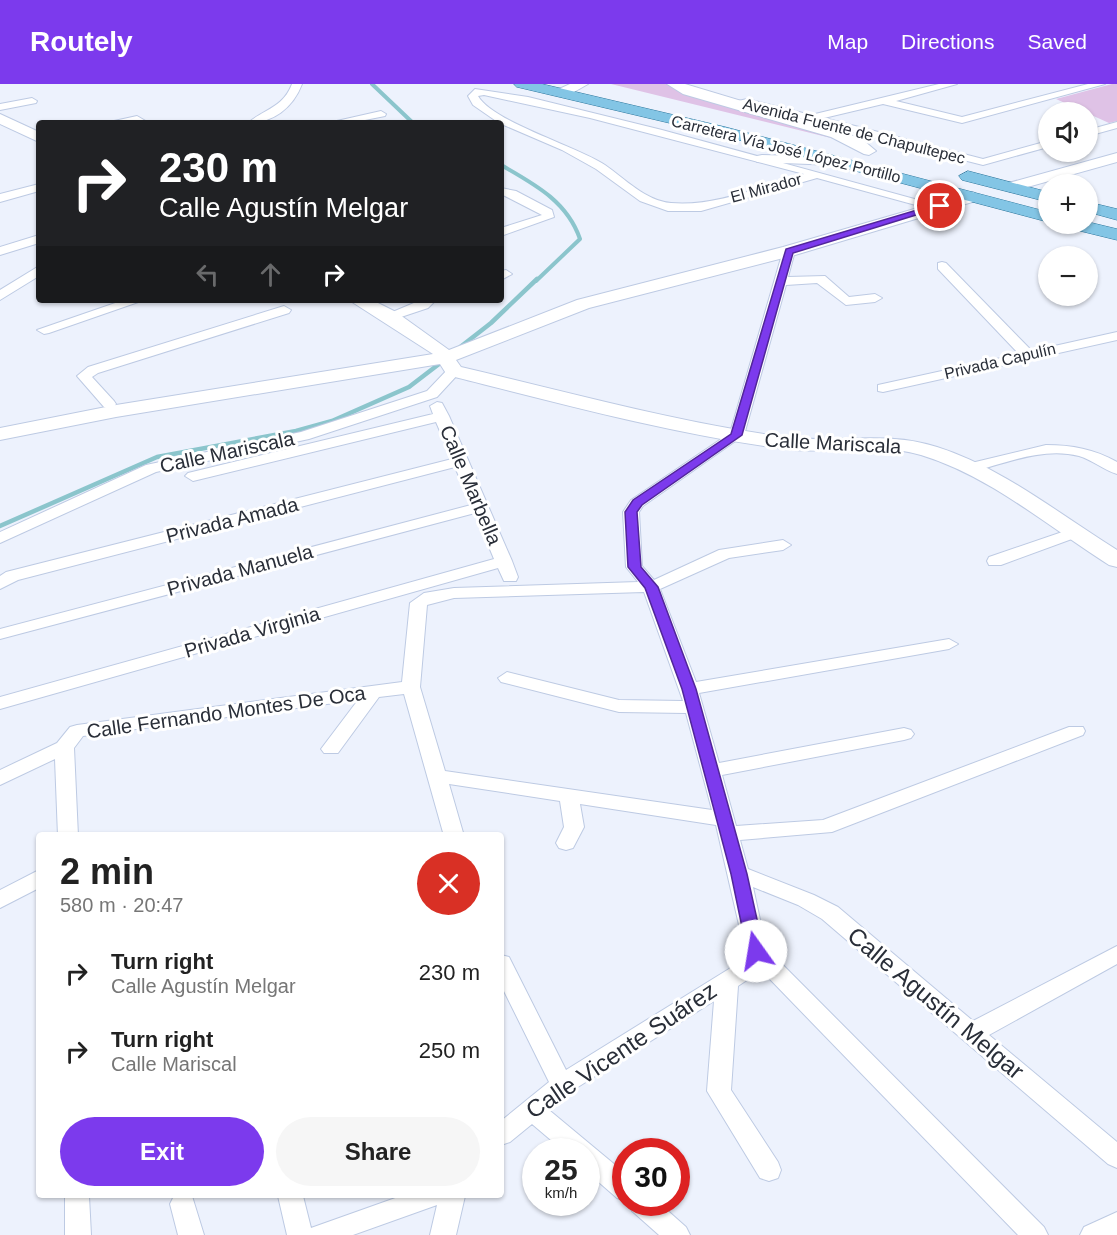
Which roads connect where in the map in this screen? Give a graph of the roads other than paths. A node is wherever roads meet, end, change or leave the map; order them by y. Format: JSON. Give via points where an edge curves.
{"nodes":[{"id":1,"x":297,"y":84,"type":"edge"},
{"id":2,"x":581,"y":84,"type":"edge"},
{"id":3,"x":588,"y":84,"type":"edge"},
{"id":4,"x":674,"y":84,"type":"edge"},
{"id":5,"x":951,"y":84,"type":"edge"},
{"id":6,"x":1100,"y":84,"type":"edge"},
{"id":7,"x":537,"y":90,"type":"edge"},
{"id":8,"x":32,"y":101,"type":"dead end"},
{"id":9,"x":883,"y":101,"type":"junction"},
{"id":10,"x":730,"y":104,"type":"junction"},
{"id":11,"x":572,"y":111,"type":"junction"},
{"id":12,"x":381,"y":114,"type":"dead end"},
{"id":13,"x":0,"y":116,"type":"edge"},
{"id":14,"x":810,"y":119,"type":"junction"},
{"id":15,"x":259,"y":120,"type":"edge"},
{"id":16,"x":349,"y":120,"type":"edge"},
{"id":17,"x":502,"y":120,"type":"edge"},
{"id":18,"x":504,"y":121,"type":"edge"},
{"id":19,"x":1117,"y":125,"type":"edge"},
{"id":20,"x":1098,"y":130,"type":"edge"},
{"id":21,"x":36,"y":136,"type":"edge"},
{"id":22,"x":1038,"y":147,"type":"edge"},
{"id":23,"x":875,"y":153,"type":"joint"},
{"id":24,"x":1117,"y":157,"type":"edge"},
{"id":25,"x":762,"y":159,"type":"junction"},
{"id":26,"x":836,"y":161,"type":"junction"},
{"id":27,"x":956,"y":173,"type":"dead end"},
{"id":28,"x":818,"y":174,"type":"junction"},
{"id":29,"x":1010,"y":187,"type":"junction"},
{"id":30,"x":36,"y":188,"type":"edge"},
{"id":31,"x":504,"y":192,"type":"edge"},
{"id":32,"x":1038,"y":194,"type":"edge"},
{"id":33,"x":973,"y":197,"type":"junction"},
{"id":34,"x":0,"y":198,"type":"edge"},
{"id":35,"x":923,"y":203,"type":"dead end"},
{"id":36,"x":1098,"y":210,"type":"edge"},
{"id":37,"x":1038,"y":214,"type":"edge"},
{"id":38,"x":1117,"y":215,"type":"edge"},
{"id":39,"x":1098,"y":230,"type":"edge"},
{"id":40,"x":504,"y":231,"type":"edge"},
{"id":41,"x":1117,"y":235,"type":"edge"},
{"id":42,"x":36,"y":240,"type":"edge"},
{"id":43,"x":0,"y":251,"type":"edge"},
{"id":44,"x":789,"y":251,"type":"junction"},
{"id":45,"x":942,"y":266,"type":"dead end"},
{"id":46,"x":36,"y":272,"type":"edge"},
{"id":47,"x":780,"y":281,"type":"junction"},
{"id":48,"x":0,"y":296,"type":"edge"},
{"id":49,"x":875,"y":298,"type":"dead end"},
{"id":50,"x":127,"y":303,"type":"edge"},
{"id":51,"x":363,"y":303,"type":"edge"},
{"id":52,"x":425,"y":303,"type":"edge"},
{"id":53,"x":284,"y":310,"type":"dead end"},
{"id":54,"x":390,"y":316,"type":"junction"},
{"id":55,"x":44,"y":330,"type":"dead end"},
{"id":56,"x":1117,"y":336,"type":"edge"},
{"id":57,"x":1028,"y":355,"type":"junction"},
{"id":58,"x":447,"y":358,"type":"junction"},
{"id":59,"x":883,"y":388,"type":"dead end"},
{"id":60,"x":432,"y":394,"type":"junction"},
{"id":61,"x":109,"y":404,"type":"junction"},
{"id":62,"x":442,"y":416,"type":"junction"},
{"id":63,"x":0,"y":426,"type":"edge"},
{"id":64,"x":0,"y":434,"type":"edge"},
{"id":65,"x":737,"y":435,"type":"junction"},
{"id":66,"x":461,"y":460,"type":"junction"},
{"id":67,"x":972,"y":467,"type":"junction"},
{"id":68,"x":1117,"y":469,"type":"edge"},
{"id":69,"x":193,"y":476,"type":"dead end"},
{"id":70,"x":481,"y":507,"type":"junction"},
{"id":71,"x":1074,"y":533,"type":"junction"},
{"id":72,"x":0,"y":538,"type":"edge"},
{"id":73,"x":783,"y":545,"type":"dead end"},
{"id":74,"x":1117,"y":560,"type":"edge"},
{"id":75,"x":995,"y":561,"type":"dead end"},
{"id":76,"x":507,"y":569,"type":"joint"},
{"id":77,"x":1,"y":582,"type":"edge"},
{"id":78,"x":651,"y":587,"type":"junction"},
{"id":79,"x":0,"y":634,"type":"edge"},
{"id":80,"x":949,"y":644,"type":"dead end"},
{"id":81,"x":507,"y":678,"type":"dead end"},
{"id":82,"x":411,"y":687,"type":"junction"},
{"id":83,"x":373,"y":692,"type":"junction"},
{"id":84,"x":691,"y":698,"type":"junction"},
{"id":85,"x":0,"y":703,"type":"edge"},
{"id":86,"x":1076,"y":731,"type":"dead end"},
{"id":87,"x":904,"y":734,"type":"dead end"},
{"id":88,"x":64,"y":747,"type":"junction"},
{"id":89,"x":331,"y":748,"type":"dead end"},
{"id":90,"x":710,"y":771,"type":"junction"},
{"id":91,"x":437,"y":776,"type":"junction"},
{"id":92,"x":0,"y":778,"type":"edge"},
{"id":93,"x":569,"y":796,"type":"junction"},
{"id":94,"x":725,"y":826,"type":"junction"},
{"id":95,"x":68,"y":832,"type":"edge"},
{"id":96,"x":453,"y":832,"type":"edge"},
{"id":97,"x":566,"y":843,"type":"dead end"},
{"id":98,"x":739,"y":874,"type":"junction"},
{"id":99,"x":36,"y":881,"type":"edge"},
{"id":100,"x":0,"y":900,"type":"edge"},
{"id":101,"x":1117,"y":954,"type":"edge"},
{"id":102,"x":742,"y":967,"type":"junction"},
{"id":103,"x":504,"y":969,"type":"edge"},
{"id":104,"x":972,"y":1033,"type":"junction"},
{"id":105,"x":562,"y":1085,"type":"junction"},
{"id":106,"x":531,"y":1108,"type":"junction"},
{"id":107,"x":504,"y":1132,"type":"edge"},
{"id":108,"x":566,"y":1138,"type":"edge"},
{"id":109,"x":1117,"y":1157,"type":"edge"},
{"id":110,"x":600,"y":1168,"type":"edge"},
{"id":111,"x":769,"y":1170,"type":"dead end"},
{"id":112,"x":612,"y":1178,"type":"edge"},
{"id":113,"x":77,"y":1198,"type":"edge"},
{"id":114,"x":291,"y":1198,"type":"edge"},
{"id":115,"x":425,"y":1198,"type":"edge"},
{"id":116,"x":452,"y":1198,"type":"edge"},
{"id":117,"x":183,"y":1204,"type":"dead end"},
{"id":118,"x":653,"y":1216,"type":"edge"},
{"id":119,"x":1117,"y":1223,"type":"edge"},
{"id":120,"x":668,"y":1232,"type":"edge"},
{"id":121,"x":78,"y":1235,"type":"edge"},
{"id":122,"x":191,"y":1235,"type":"edge"},
{"id":123,"x":300,"y":1235,"type":"edge"},
{"id":124,"x":321,"y":1235,"type":"edge"},
{"id":125,"x":443,"y":1235,"type":"edge"},
{"id":126,"x":1035,"y":1235,"type":"edge"},
{"id":127,"x":1093,"y":1235,"type":"edge"}],
"edges":[{"from":1,"to":15,"type":"street","via":[[282,109]]},
{"from":2,"to":7,"type":"main road"},
{"from":3,"to":23,"type":"main road","name":"Carretera Vía José López Portillo"},
{"from":4,"to":10,"type":"main road"},
{"from":5,"to":9,"type":"street"},
{"from":6,"to":9,"type":"street","via":[[962,120]]},
{"from":7,"to":11,"type":"street","name":"El Mirador"},
{"from":7,"to":11,"type":"street"},
{"from":7,"to":17,"type":"street","name":"El Mirador","via":[[473,96]]},
{"from":7,"to":26,"type":"main road","name":"Carretera Vía José López Portillo"},
{"from":8,"to":13,"type":"street"},
{"from":9,"to":14,"type":"street"},
{"from":10,"to":14,"type":"street","name":"Avenida Fuente de Chapultepec","via":[[747,102]]},
{"from":10,"to":23,"type":"main road","via":[[836,134]]},
{"from":11,"to":25,"type":"street","name":"El Mirador"},
{"from":12,"to":16,"type":"street"},
{"from":13,"to":21,"type":"main road"},
{"from":14,"to":22,"type":"street","name":"Avenida Fuente de Chapultepec","via":[[983,162]]},
{"from":18,"to":28,"type":"street","name":"El Mirador","via":[[566,148],[644,199],[668,207],[701,207]]},
{"from":19,"to":20,"type":"street"},
{"from":24,"to":29,"type":"main road"},
{"from":25,"to":26,"type":"main road"},
{"from":25,"to":28,"type":"street","name":"El Mirador"},
{"from":26,"to":33,"type":"main road","name":"Carretera Vía José López Portillo"},
{"from":27,"to":29,"type":"main road"},
{"from":28,"to":35,"type":"street"},
{"from":29,"to":32,"type":"main road"},
{"from":30,"to":34,"type":"street"},
{"from":31,"to":40,"type":"street","via":[[548,213],[548,217]]},
{"from":33,"to":37,"type":"main road","name":"Carretera Vía José López Portillo"},
{"from":33,"to":44,"type":"main road","name":"Calle Mariscala"},
{"from":36,"to":38,"type":"main road"},
{"from":39,"to":41,"type":"main road"},
{"from":42,"to":43,"type":"street"},
{"from":44,"to":47,"type":"street"},
{"from":44,"to":58,"type":"main road","name":"Calle Mariscala","via":[[583,304]]},
{"from":45,"to":57,"type":"street"},
{"from":46,"to":48,"type":"street"},
{"from":47,"to":49,"type":"street","via":[[820,279],[846,301]]},
{"from":47,"to":65,"type":"street"},
{"from":50,"to":55,"type":"street"},
{"from":51,"to":54,"type":"main road"},
{"from":52,"to":54,"type":"street"},
{"from":53,"to":61,"type":"street","via":[[84,376]]},
{"from":54,"to":58,"type":"main road"},
{"from":56,"to":57,"type":"street","name":"Privada Capulín"},
{"from":57,"to":59,"type":"street","name":"Privada Capulín"},
{"from":58,"to":60,"type":"street","name":"Calle Mariscala"},
{"from":58,"to":61,"type":"main road","name":"Calle Mariscala","via":[[342,362]]},
{"from":58,"to":64,"type":"main road","name":"Calle Mariscala","via":[[116,411]]},
{"from":58,"to":65,"type":"main road","name":"Calle Mariscala"},
{"from":60,"to":62,"type":"street","name":"Calle Marbella"},
{"from":60,"to":72,"type":"street","name":"Calle Mariscala","via":[[304,436],[150,468]]},
{"from":61,"to":63,"type":"main road","name":"Calle Mariscala"},
{"from":62,"to":66,"type":"street","name":"Calle Marbella"},
{"from":62,"to":69,"type":"street"},
{"from":65,"to":67,"type":"main road","name":"Calle Mariscala","via":[[810,446],[927,450]]},
{"from":65,"to":78,"type":"street","via":[[633,507],[634,567]]},
{"from":66,"to":70,"type":"street","name":"Calle Marbella"},
{"from":66,"to":77,"type":"street","name":"Privada Amada"},
{"from":67,"to":68,"type":"street","via":[[1046,447],[1095,454]]},
{"from":67,"to":71,"type":"main road","name":"Calle Mariscala"},
{"from":70,"to":76,"type":"street","name":"Calle Marbella"},
{"from":70,"to":79,"type":"street","name":"Privada Manuela"},
{"from":71,"to":74,"type":"main road","name":"Calle Mariscala"},
{"from":71,"to":75,"type":"street"},
{"from":73,"to":78,"type":"street","via":[[725,555]]},
{"from":76,"to":85,"type":"street","name":"Privada Virginia"},
{"from":78,"to":82,"type":"street","via":[[430,597],[419,603]]},
{"from":78,"to":84,"type":"street"},
{"from":80,"to":84,"type":"street"},
{"from":81,"to":84,"type":"street","via":[[619,705]]},
{"from":82,"to":83,"type":"street","name":"Calle Fernando Montes De Oca"},
{"from":82,"to":91,"type":"street"},
{"from":83,"to":88,"type":"street","name":"Calle Fernando Montes De Oca","via":[[85,729],[77,731]]},
{"from":83,"to":89,"type":"street"},
{"from":84,"to":90,"type":"street"},
{"from":86,"to":94,"type":"street","via":[[825,827]]},
{"from":87,"to":90,"type":"street"},
{"from":88,"to":92,"type":"street"},
{"from":88,"to":95,"type":"street","name":"Calle Fernando Montes De Oca"},
{"from":90,"to":94,"type":"street"},
{"from":91,"to":93,"type":"street"},
{"from":91,"to":96,"type":"street"},
{"from":93,"to":94,"type":"street"},
{"from":93,"to":97,"type":"street","via":[[574,826]]},
{"from":94,"to":98,"type":"street"},
{"from":98,"to":102,"type":"street"},
{"from":98,"to":104,"type":"street","name":"Calle Agustín Melgar","via":[[830,912]]},
{"from":99,"to":100,"type":"street"},
{"from":101,"to":104,"type":"street"},
{"from":102,"to":105,"type":"street","name":"Calle Vicente Suárez"},
{"from":102,"to":111,"type":"street","via":[[719,1091]]},
{"from":102,"to":126,"type":"street"},
{"from":103,"to":105,"type":"street"},
{"from":104,"to":109,"type":"street","name":"Calle Agustín Melgar"},
{"from":105,"to":106,"type":"street","name":"Calle Vicente Suárez"},
{"from":106,"to":107,"type":"street","name":"Calle Vicente Suárez"},
{"from":106,"to":108,"type":"street"},
{"from":110,"to":112,"type":"street"},
{"from":113,"to":121,"type":"street"},
{"from":114,"to":123,"type":"street"},
{"from":115,"to":124,"type":"street"},
{"from":116,"to":125,"type":"street"},
{"from":117,"to":122,"type":"street"},
{"from":118,"to":120,"type":"street"},
{"from":119,"to":127,"type":"street"}]}
